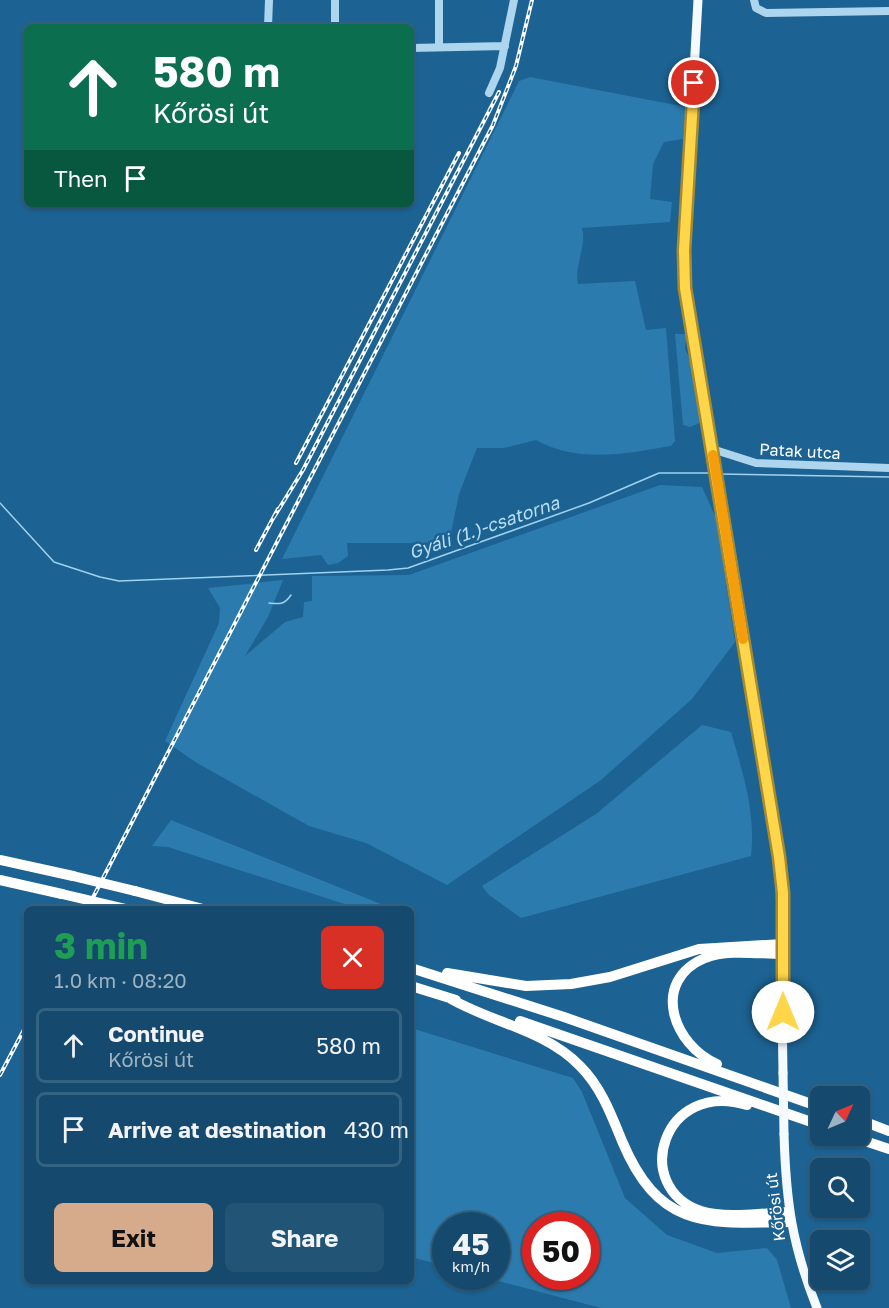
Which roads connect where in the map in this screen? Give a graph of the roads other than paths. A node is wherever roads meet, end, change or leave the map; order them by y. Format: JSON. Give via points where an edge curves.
{"nodes":[{"id":1,"x":269,"y":0,"type":"edge"},
{"id":2,"x":334,"y":0,"type":"edge"},
{"id":3,"x":439,"y":0,"type":"edge"},
{"id":4,"x":514,"y":0,"type":"edge"},
{"id":5,"x":698,"y":0,"type":"edge"},
{"id":6,"x":754,"y":0,"type":"edge"},
{"id":7,"x":889,"y":11,"type":"edge"},
{"id":8,"x":268,"y":24,"type":"edge"},
{"id":9,"x":335,"y":24,"type":"edge"},
{"id":10,"x":506,"y":46,"type":"junction"},
{"id":11,"x":439,"y":47,"type":"junction"},
{"id":12,"x":414,"y":48,"type":"edge"},
{"id":13,"x":489,"y":93,"type":"dead end"},
{"id":14,"x":712,"y":449,"type":"junction"},
{"id":15,"x":889,"y":468,"type":"edge"},
{"id":16,"x":0,"y":860,"type":"edge"},
{"id":17,"x":0,"y":880,"type":"edge"},
{"id":18,"x":113,"y":906,"type":"edge"},
{"id":19,"x":192,"y":906,"type":"edge"},
{"id":20,"x":783,"y":949,"type":"junction"},
{"id":21,"x":414,"y":969,"type":"edge"},
{"id":22,"x":414,"y":969,"type":"edge"},
{"id":23,"x":414,"y":987,"type":"edge"},
{"id":24,"x":451,"y":999,"type":"junction"},
{"id":25,"x":745,"y":1080,"type":"junction"},
{"id":26,"x":810,"y":1103,"type":"edge"},
{"id":27,"x":810,"y":1121,"type":"edge"},
{"id":28,"x":810,"y":1123,"type":"edge"},
{"id":29,"x":870,"y":1124,"type":"edge"},
{"id":30,"x":889,"y":1131,"type":"edge"},
{"id":31,"x":870,"y":1143,"type":"edge"},
{"id":32,"x":889,"y":1149,"type":"edge"},
{"id":33,"x":789,"y":1217,"type":"junction"},
{"id":34,"x":817,"y":1308,"type":"edge"}],
"edges":[{"from":1,"to":8,"type":"street"},
{"from":2,"to":9,"type":"street"},
{"from":3,"to":11,"type":"street"},
{"from":4,"to":10,"type":"street"},
{"from":5,"to":14,"type":"main road","via":[[684,270]]},
{"from":6,"to":7,"type":"street","via":[[758,10],[766,13]]},
{"from":10,"to":11,"type":"street"},
{"from":10,"to":13,"type":"street"},
{"from":11,"to":12,"type":"street"},
{"from":14,"to":15,"type":"street","name":"Patak utca","via":[[756,463]]},
{"from":14,"to":20,"type":"main road","via":[[779,857]]},
{"from":16,"to":19,"type":"highway","bridge":true},
{"from":17,"to":18,"type":"highway","bridge":true},
{"from":20,"to":21,"type":"highway","via":[[709,947],[610,977],[556,986],[506,984]]},
{"from":20,"to":25,"type":"highway","via":[[708,957],[688,969],[674,994],[673,1016],[685,1039],[706,1059]]},
{"from":20,"to":33,"type":"main road","name":"Kőrösi út","bridge":true,"via":[[784,1134]]},
{"from":22,"to":25,"type":"highway"},
{"from":23,"to":24,"type":"highway"},
{"from":24,"to":27,"type":"highway"},
{"from":24,"to":33,"type":"highway","via":[[537,1036],[576,1062],[601,1093],[643,1183],[668,1206],[693,1217],[719,1222]]},
{"from":25,"to":26,"type":"highway"},
{"from":28,"to":33,"type":"highway","via":[[742,1104],[713,1101],[685,1112],[666,1137],[665,1174],[673,1190],[690,1205],[719,1214]]},
{"from":29,"to":30,"type":"highway"},
{"from":31,"to":32,"type":"highway"},
{"from":33,"to":34,"type":"main road","name":"Kőrösi út"}]}
